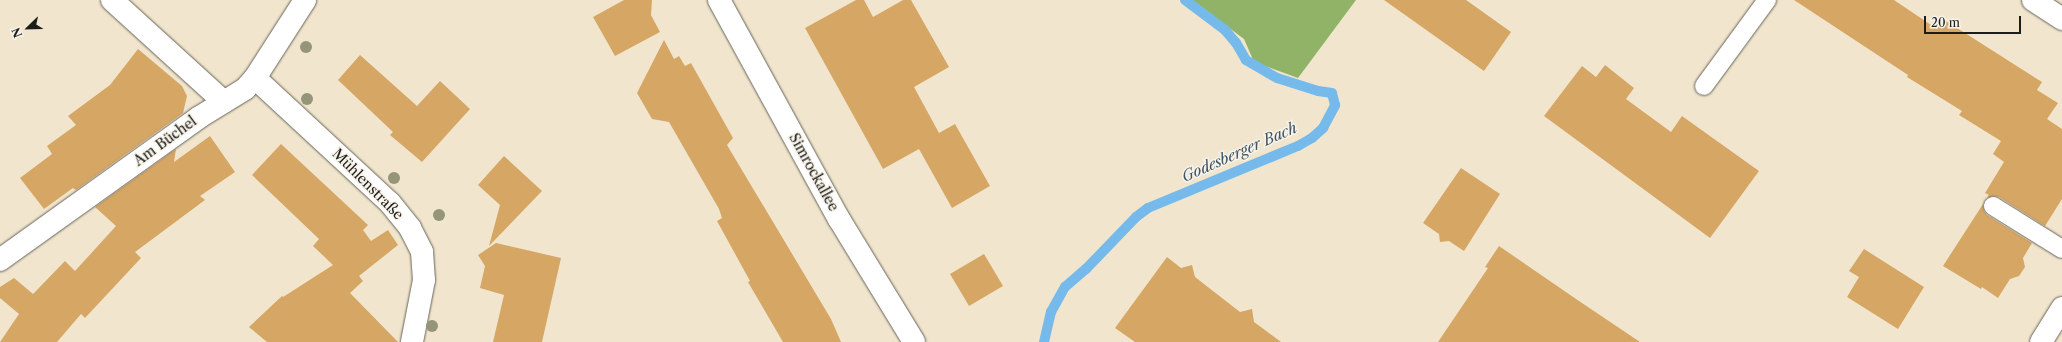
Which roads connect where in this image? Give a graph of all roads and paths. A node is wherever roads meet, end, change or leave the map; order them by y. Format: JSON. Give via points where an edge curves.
{"nodes":[{"id":1,"x":112,"y":0,"type":"edge"},
{"id":2,"x":305,"y":0,"type":"edge"},
{"id":3,"x":719,"y":0,"type":"edge"},
{"id":4,"x":1767,"y":0,"type":"edge"},
{"id":5,"x":2033,"y":0,"type":"edge"},
{"id":6,"x":2062,"y":19,"type":"edge"},
{"id":7,"x":255,"y":78,"type":"junction"},
{"id":8,"x":1704,"y":86,"type":"dead end"},
{"id":9,"x":224,"y":102,"type":"junction"},
{"id":10,"x":1993,"y":206,"type":"dead end"},
{"id":11,"x":2062,"y":249,"type":"edge"},
{"id":12,"x":0,"y":260,"type":"edge"},
{"id":13,"x":2062,"y":308,"type":"edge"},
{"id":14,"x":412,"y":342,"type":"edge"},
{"id":15,"x":914,"y":342,"type":"edge"},
{"id":16,"x":2041,"y":342,"type":"edge"}],
"edges":[{"from":1,"to":9,"type":"street"},
{"from":2,"to":7,"type":"street","name":"Am Büchel"},
{"from":3,"to":15,"type":"street","name":"Simrockallee","via":[[839,219]]},
{"from":4,"to":8,"type":"lane"},
{"from":5,"to":6,"type":"street"},
{"from":7,"to":9,"type":"street","name":"Am Büchel","via":[[246,89]]},
{"from":7,"to":14,"type":"street","name":"Mühlenstraße","via":[[390,203],[410,228],[422,252],[424,280]]},
{"from":9,"to":12,"type":"street","name":"Am Büchel"},
{"from":10,"to":11,"type":"lane"},
{"from":13,"to":16,"type":"street"}]}
